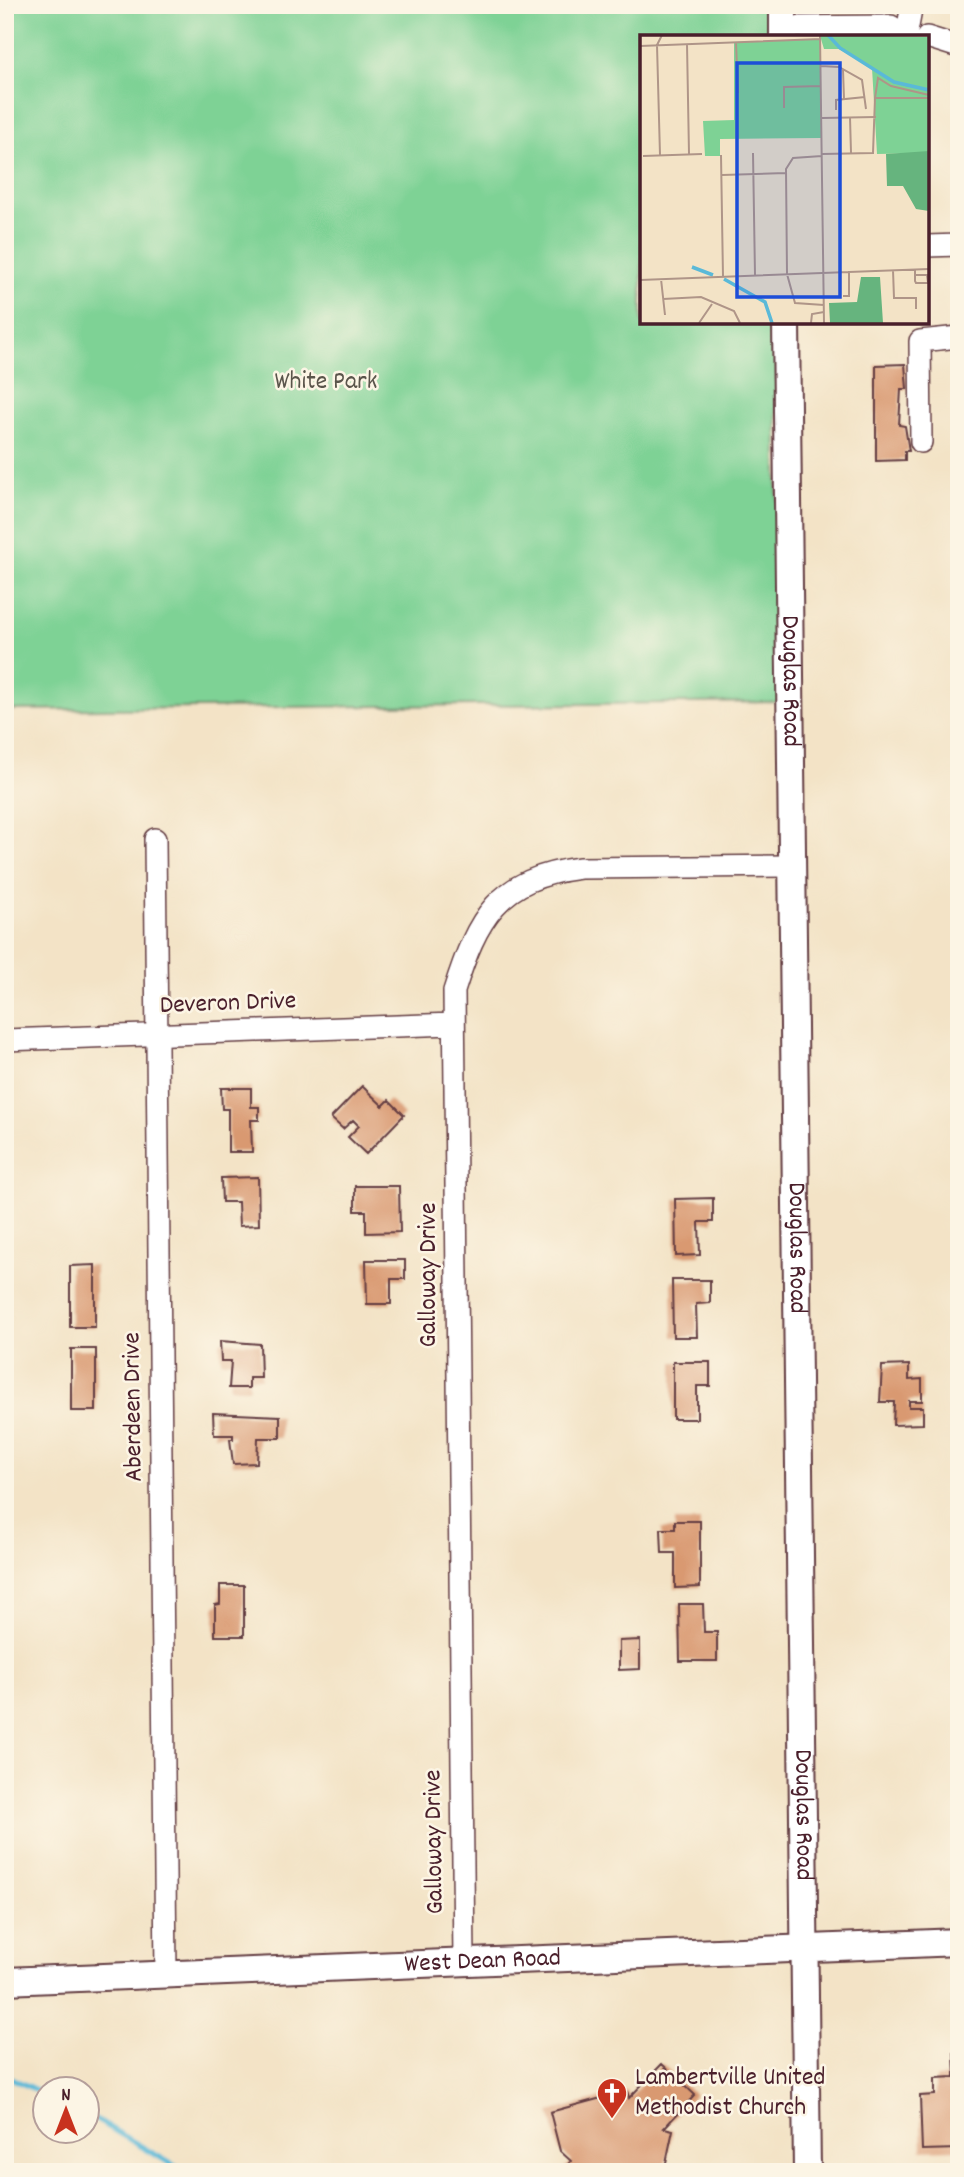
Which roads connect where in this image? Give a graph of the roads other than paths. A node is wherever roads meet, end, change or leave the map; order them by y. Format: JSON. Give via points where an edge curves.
{"nodes":[{"id":1,"x":912,"y":5,"type":"edge"},
{"id":2,"x":783,"y":23,"type":"edge"},
{"id":3,"x":903,"y":35,"type":"edge"},
{"id":4,"x":906,"y":35,"type":"edge"},
{"id":5,"x":929,"y":38,"type":"edge"},
{"id":6,"x":959,"y":47,"type":"edge"},
{"id":7,"x":959,"y":245,"type":"edge"},
{"id":8,"x":929,"y":246,"type":"edge"},
{"id":9,"x":786,"y":324,"type":"edge"},
{"id":10,"x":959,"y":337,"type":"edge"},
{"id":11,"x":921,"y":442,"type":"dead end"},
{"id":12,"x":155,"y":839,"type":"dead end"},
{"id":13,"x":791,"y":866,"type":"junction"},
{"id":14,"x":453,"y":1024,"type":"junction"},
{"id":15,"x":157,"y":1035,"type":"junction"},
{"id":16,"x":5,"y":1040,"type":"edge"},
{"id":17,"x":959,"y":1942,"type":"edge"},
{"id":18,"x":805,"y":1947,"type":"junction"},
{"id":19,"x":464,"y":1962,"type":"junction"},
{"id":20,"x":166,"y":1975,"type":"junction"},
{"id":21,"x":5,"y":1981,"type":"edge"},
{"id":22,"x":807,"y":2172,"type":"edge"}],
"edges":[{"from":1,"to":4,"type":"street"},
{"from":2,"to":3,"type":"street","via":[[891,26]]},
{"from":5,"to":6,"type":"street"},
{"from":7,"to":8,"type":"street"},
{"from":9,"to":13,"type":"street","name":"Douglas Road"},
{"from":10,"to":11,"type":"street","via":[[920,341]]},
{"from":12,"to":15,"type":"street","name":"Aberdeen Drive"},
{"from":13,"to":14,"type":"street","name":"Galloway Drive","via":[[580,869],[526,882],[503,896],[479,924],[454,991]]},
{"from":13,"to":18,"type":"street","name":"Douglas Road"},
{"from":14,"to":15,"type":"street","name":"Deveron Drive"},
{"from":14,"to":19,"type":"street","name":"Galloway Drive"},
{"from":15,"to":16,"type":"street","name":"Deveron Drive"},
{"from":15,"to":20,"type":"street","name":"Aberdeen Drive"},
{"from":17,"to":18,"type":"street","name":"West Dean Road"},
{"from":18,"to":19,"type":"street","name":"West Dean Road"},
{"from":18,"to":22,"type":"street","name":"Douglas Road"},
{"from":19,"to":20,"type":"street","name":"West Dean Road"},
{"from":20,"to":21,"type":"street","name":"West Dean Road"}]}
